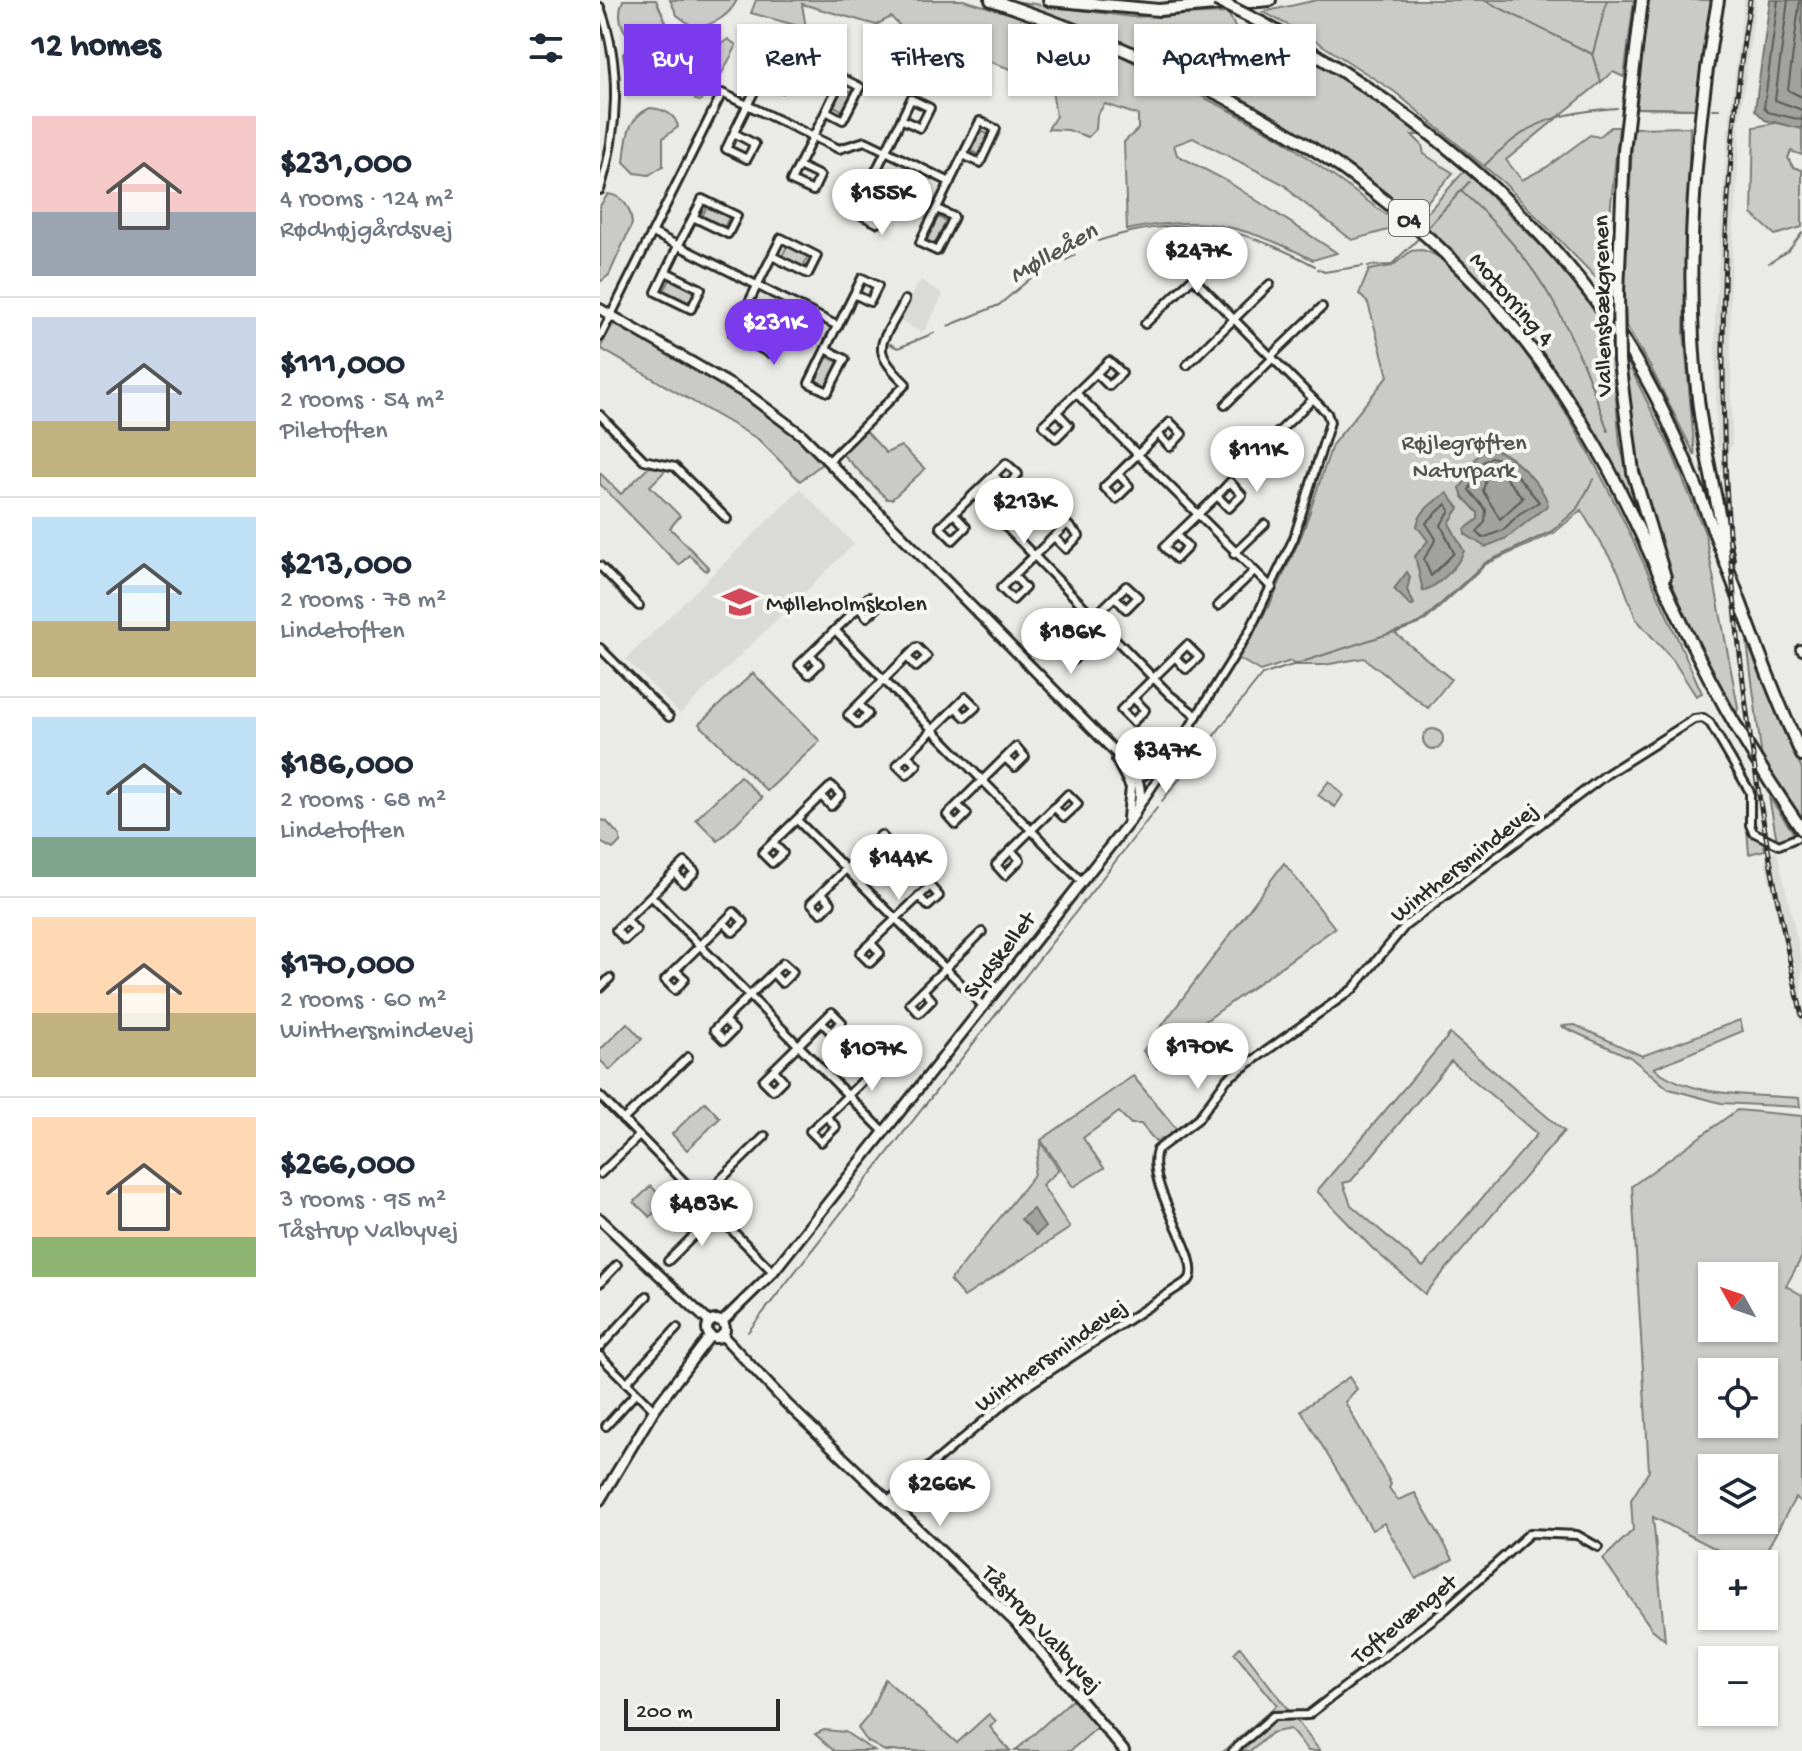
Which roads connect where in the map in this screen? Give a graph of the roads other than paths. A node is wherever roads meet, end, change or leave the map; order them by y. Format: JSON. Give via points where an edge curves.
{"nodes":[{"id":1,"x":991,"y":0,"type":"edge"},
{"id":2,"x":1049,"y":0,"type":"edge"},
{"id":3,"x":1216,"y":0,"type":"edge"},
{"id":4,"x":1270,"y":0,"type":"edge"},
{"id":5,"x":1642,"y":0,"type":"edge"},
{"id":6,"x":1718,"y":0,"type":"edge"},
{"id":7,"x":600,"y":7,"type":"edge"},
{"id":8,"x":761,"y":78,"type":"joint"},
{"id":9,"x":752,"y":96,"type":"edge"},
{"id":10,"x":748,"y":105,"type":"junction"},
{"id":11,"x":826,"y":111,"type":"junction"},
{"id":12,"x":901,"y":119,"type":"junction"},
{"id":13,"x":734,"y":133,"type":"junction"},
{"id":14,"x":813,"y":137,"type":"junction"},
{"id":15,"x":886,"y":151,"type":"junction"},
{"id":16,"x":963,"y":155,"type":"junction"},
{"id":17,"x":799,"y":166,"type":"junction"},
{"id":18,"x":603,"y":171,"type":"edge"},
{"id":19,"x":872,"y":179,"type":"junction"},
{"id":20,"x":950,"y":182,"type":"junction"},
{"id":21,"x":600,"y":190,"type":"edge"},
{"id":22,"x":937,"y":209,"type":"junction"},
{"id":23,"x":693,"y":217,"type":"junction"},
{"id":24,"x":653,"y":233,"type":"junction"},
{"id":25,"x":1227,"y":245,"type":"dead end"},
{"id":26,"x":678,"y":246,"type":"junction"},
{"id":27,"x":772,"y":256,"type":"junction"},
{"id":28,"x":666,"y":272,"type":"junction"},
{"id":29,"x":1193,"y":278,"type":"junction"},
{"id":30,"x":1270,"y":284,"type":"dead end"},
{"id":31,"x":757,"y":286,"type":"junction"},
{"id":32,"x":854,"y":294,"type":"dead end"},
{"id":33,"x":905,"y":300,"type":"dead end"},
{"id":34,"x":1322,"y":307,"type":"dead end"},
{"id":35,"x":600,"y":309,"type":"edge"},
{"id":36,"x":742,"y":315,"type":"junction"},
{"id":37,"x":612,"y":316,"type":"junction"},
{"id":38,"x":1234,"y":319,"type":"junction"},
{"id":39,"x":1145,"y":324,"type":"dead end"},
{"id":40,"x":838,"y":326,"type":"junction"},
{"id":41,"x":600,"y":337,"type":"edge"},
{"id":42,"x":826,"y":349,"type":"junction"},
{"id":43,"x":1272,"y":357,"type":"junction"},
{"id":44,"x":1187,"y":365,"type":"dead end"},
{"id":45,"x":1096,"y":373,"type":"dead end"},
{"id":46,"x":1076,"y":393,"type":"junction"},
{"id":47,"x":1313,"y":399,"type":"junction"},
{"id":48,"x":1225,"y":405,"type":"dead end"},
{"id":49,"x":1057,"y":412,"type":"dead end"},
{"id":50,"x":600,"y":415,"type":"edge"},
{"id":51,"x":1158,"y":434,"type":"dead end"},
{"id":52,"x":1137,"y":455,"type":"junction"},
{"id":53,"x":1289,"y":457,"type":"dead end"},
{"id":54,"x":828,"y":462,"type":"junction"},
{"id":55,"x":1118,"y":474,"type":"dead end"},
{"id":56,"x":994,"y":475,"type":"dead end"},
{"id":57,"x":974,"y":494,"type":"junction"},
{"id":58,"x":1217,"y":496,"type":"dead end"},
{"id":59,"x":954,"y":514,"type":"dead end"},
{"id":60,"x":1197,"y":515,"type":"junction"},
{"id":61,"x":727,"y":519,"type":"dead end"},
{"id":62,"x":1265,"y":524,"type":"dead end"},
{"id":63,"x":1176,"y":535,"type":"dead end"},
{"id":64,"x":1054,"y":537,"type":"dead end"},
{"id":65,"x":1234,"y":554,"type":"junction"},
{"id":66,"x":1034,"y":557,"type":"junction"},
{"id":67,"x":600,"y":566,"type":"edge"},
{"id":68,"x":1729,"y":570,"type":"junction"},
{"id":69,"x":1253,"y":572,"type":"junction"},
{"id":70,"x":1014,"y":576,"type":"dead end"},
{"id":71,"x":1272,"y":588,"type":"junction"},
{"id":72,"x":1115,"y":597,"type":"dead end"},
{"id":73,"x":1674,"y":605,"type":"junction"},
{"id":74,"x":639,"y":606,"type":"dead end"},
{"id":75,"x":1218,"y":606,"type":"dead end"},
{"id":76,"x":858,"y":607,"type":"dead end"},
{"id":77,"x":1094,"y":617,"type":"junction"},
{"id":78,"x":835,"y":630,"type":"junction"},
{"id":79,"x":1074,"y":637,"type":"dead end"},
{"id":80,"x":600,"y":648,"type":"edge"},
{"id":81,"x":810,"y":654,"type":"dead end"},
{"id":82,"x":907,"y":657,"type":"dead end"},
{"id":83,"x":1175,"y":657,"type":"dead end"},
{"id":84,"x":1153,"y":678,"type":"junction"},
{"id":85,"x":883,"y":680,"type":"junction"},
{"id":86,"x":1133,"y":698,"type":"dead end"},
{"id":87,"x":859,"y":704,"type":"dead end"},
{"id":88,"x":956,"y":708,"type":"dead end"},
{"id":89,"x":1197,"y":716,"type":"junction"},
{"id":90,"x":669,"y":717,"type":"dead end"},
{"id":91,"x":932,"y":731,"type":"junction"},
{"id":92,"x":907,"y":755,"type":"dead end"},
{"id":93,"x":1802,"y":755,"type":"edge"},
{"id":94,"x":1005,"y":758,"type":"dead end"},
{"id":95,"x":1168,"y":762,"type":"junction"},
{"id":96,"x":981,"y":781,"type":"junction"},
{"id":97,"x":1134,"y":781,"type":"junction"},
{"id":98,"x":821,"y":796,"type":"dead end"},
{"id":99,"x":957,"y":805,"type":"dead end"},
{"id":100,"x":1054,"y":807,"type":"dead end"},
{"id":101,"x":1138,"y":808,"type":"junction"},
{"id":102,"x":797,"y":820,"type":"junction"},
{"id":103,"x":1030,"y":831,"type":"junction"},
{"id":104,"x":1121,"y":831,"type":"junction"},
{"id":105,"x":1799,"y":834,"type":"edge"},
{"id":106,"x":773,"y":843,"type":"dead end"},
{"id":107,"x":870,"y":846,"type":"dead end"},
{"id":108,"x":1011,"y":850,"type":"dead end"},
{"id":109,"x":846,"y":869,"type":"junction"},
{"id":110,"x":675,"y":873,"type":"dead end"},
{"id":111,"x":1081,"y":881,"type":"junction"},
{"id":112,"x":822,"y":893,"type":"dead end"},
{"id":113,"x":651,"y":896,"type":"junction"},
{"id":114,"x":919,"y":896,"type":"dead end"},
{"id":115,"x":626,"y":920,"type":"dead end"},
{"id":116,"x":895,"y":920,"type":"junction"},
{"id":117,"x":724,"y":923,"type":"dead end"},
{"id":118,"x":982,"y":932,"type":"dead end"},
{"id":119,"x":871,"y":943,"type":"dead end"},
{"id":120,"x":699,"y":946,"type":"junction"},
{"id":121,"x":944,"y":969,"type":"junction"},
{"id":122,"x":675,"y":970,"type":"dead end"},
{"id":123,"x":773,"y":973,"type":"dead end"},
{"id":124,"x":610,"y":978,"type":"dead end"},
{"id":125,"x":600,"y":988,"type":"edge"},
{"id":126,"x":923,"y":990,"type":"dead end"},
{"id":127,"x":749,"y":996,"type":"junction"},
{"id":128,"x":983,"y":1006,"type":"junction"},
{"id":129,"x":724,"y":1020,"type":"dead end"},
{"id":130,"x":822,"y":1023,"type":"dead end"},
{"id":131,"x":798,"y":1046,"type":"junction"},
{"id":132,"x":688,"y":1057,"type":"dead end"},
{"id":133,"x":886,"y":1058,"type":"dead end"},
{"id":134,"x":774,"y":1070,"type":"dead end"},
{"id":135,"x":600,"y":1096,"type":"edge"},
{"id":136,"x":847,"y":1096,"type":"junction"},
{"id":137,"x":826,"y":1116,"type":"dead end"},
{"id":138,"x":623,"y":1120,"type":"junction"},
{"id":139,"x":884,"y":1132,"type":"junction"},
{"id":140,"x":639,"y":1136,"type":"junction"},
{"id":141,"x":765,"y":1136,"type":"dead end"},
{"id":142,"x":600,"y":1174,"type":"edge"},
{"id":143,"x":701,"y":1199,"type":"junction"},
{"id":144,"x":716,"y":1214,"type":"junction"},
{"id":145,"x":600,"y":1219,"type":"edge"},
{"id":146,"x":668,"y":1261,"type":"dead end"},
{"id":147,"x":617,"y":1265,"type":"dead end"},
{"id":148,"x":773,"y":1272,"type":"junction"},
{"id":149,"x":600,"y":1283,"type":"edge"},
{"id":150,"x":647,"y":1296,"type":"dead end"},
{"id":151,"x":709,"y":1322,"type":"junction"},
{"id":152,"x":722,"y":1322,"type":"junction"},
{"id":153,"x":677,"y":1328,"type":"dead end"},
{"id":154,"x":722,"y":1335,"type":"junction"},
{"id":155,"x":710,"y":1336,"type":"junction"},
{"id":156,"x":600,"y":1347,"type":"edge"},
{"id":157,"x":602,"y":1362,"type":"edge"},
{"id":158,"x":626,"y":1383,"type":"junction"},
{"id":159,"x":636,"y":1393,"type":"junction"},
{"id":160,"x":654,"y":1410,"type":"junction"},
{"id":161,"x":606,"y":1426,"type":"dead end"},
{"id":162,"x":600,"y":1500,"type":"edge"},
{"id":163,"x":888,"y":1501,"type":"junction"},
{"id":164,"x":1598,"y":1547,"type":"dead end"},
{"id":165,"x":1124,"y":1751,"type":"edge"},
{"id":166,"x":1233,"y":1751,"type":"edge"}],
"edges":[{"from":1,"to":73,"type":"highway","name":"Motorring 4","number":"O4","via":[[1109,42],[1258,113],[1339,164],[1428,234],[1504,314],[1568,400],[1620,490]]},
{"from":2,"to":4,"type":"highway","via":[[1159,10]]},
{"from":3,"to":68,"type":"highway","bridge":true,"via":[[1350,75],[1424,129],[1503,197],[1557,253],[1622,336],[1650,387]]},
{"from":5,"to":73,"type":"highway","name":"Vallensbækgrenen","bridge":true,"via":[[1624,151],[1619,361],[1633,472]]},
{"from":6,"to":68,"type":"highway","via":[[1699,151],[1693,317],[1704,442]]},
{"from":7,"to":18,"type":"street","via":[[615,90]]},
{"from":8,"to":8,"type":"street","via":[[782,88],[790,71],[770,61]]},
{"from":9,"to":10,"type":"street"},
{"from":10,"to":13,"type":"street"},
{"from":10,"to":14,"type":"street"},
{"from":10,"to":24,"type":"street","via":[[722,93]]},
{"from":11,"to":11,"type":"street","via":[[842,78],[860,87],[843,120]]},
{"from":11,"to":14,"type":"street"},
{"from":12,"to":12,"type":"street","via":[[920,128],[930,108],[911,99]]},
{"from":12,"to":15,"type":"street"},
{"from":13,"to":13,"type":"street","via":[[726,149],[747,159],[755,144]]},
{"from":14,"to":15,"type":"street","via":[[839,149],[861,140]]},
{"from":14,"to":17,"type":"street"},
{"from":15,"to":19,"type":"street"},
{"from":15,"to":20,"type":"street"},
{"from":16,"to":16,"type":"street","via":[[980,121],[996,129],[980,163]]},
{"from":16,"to":20,"type":"street"},
{"from":17,"to":17,"type":"street","via":[[820,176],[813,191],[791,181]]},
{"from":18,"to":21,"type":"street"},
{"from":19,"to":19,"type":"street","via":[[855,212],[877,223],[893,190]]},
{"from":20,"to":22,"type":"street"},
{"from":22,"to":22,"type":"street","via":[[954,217],[937,251],[920,243]]},
{"from":23,"to":23,"type":"street","via":[[728,234],[737,216],[702,199]]},
{"from":23,"to":26,"type":"street"},
{"from":24,"to":26,"type":"street"},
{"from":24,"to":37,"type":"street"},
{"from":25,"to":29,"type":"street"},
{"from":26,"to":28,"type":"street"},
{"from":26,"to":31,"type":"street"},
{"from":27,"to":27,"type":"street","via":[[808,274],[817,256],[781,238]]},
{"from":27,"to":31,"type":"street"},
{"from":28,"to":28,"type":"street","via":[[656,292],[691,309],[701,289]]},
{"from":29,"to":38,"type":"street"},
{"from":29,"to":39,"type":"street"},
{"from":30,"to":38,"type":"street"},
{"from":31,"to":36,"type":"street"},
{"from":31,"to":40,"type":"street"},
{"from":32,"to":40,"type":"street"},
{"from":33,"to":54,"type":"street","via":[[881,355],[906,384]]},
{"from":34,"to":43,"type":"street"},
{"from":35,"to":37,"type":"street"},
{"from":36,"to":36,"type":"street","via":[[733,334],[769,353],[779,334]]},
{"from":37,"to":41,"type":"street"},
{"from":37,"to":54,"type":"street","via":[[769,408]]},
{"from":38,"to":43,"type":"street"},
{"from":38,"to":44,"type":"street"},
{"from":40,"to":42,"type":"street"},
{"from":42,"to":42,"type":"street","via":[[845,359],[828,392],[809,383]]},
{"from":43,"to":47,"type":"street"},
{"from":43,"to":48,"type":"street"},
{"from":45,"to":46,"type":"street"},
{"from":46,"to":49,"type":"street"},
{"from":46,"to":52,"type":"street"},
{"from":47,"to":53,"type":"street","via":[[1270,441]]},
{"from":47,"to":71,"type":"street","name":"Sydskellet","via":[[1330,422],[1314,485]]},
{"from":50,"to":61,"type":"street","via":[[644,460],[675,467]]},
{"from":51,"to":52,"type":"street"},
{"from":52,"to":55,"type":"street"},
{"from":52,"to":60,"type":"street"},
{"from":54,"to":97,"type":"street","via":[[1108,746]]},
{"from":56,"to":57,"type":"street"},
{"from":57,"to":59,"type":"street"},
{"from":57,"to":66,"type":"street"},
{"from":58,"to":60,"type":"street"},
{"from":60,"to":63,"type":"street"},
{"from":60,"to":65,"type":"street"},
{"from":62,"to":65,"type":"street"},
{"from":64,"to":66,"type":"street"},
{"from":65,"to":69,"type":"street"},
{"from":66,"to":70,"type":"street"},
{"from":66,"to":77,"type":"street"},
{"from":67,"to":74,"type":"street"},
{"from":68,"to":93,"type":"highway","via":[[1764,670]]},
{"from":69,"to":71,"type":"street"},
{"from":69,"to":75,"type":"street"},
{"from":71,"to":89,"type":"street","name":"Sydskellet"},
{"from":72,"to":77,"type":"street"},
{"from":73,"to":105,"type":"highway","name":"Motorring 4","number":"O4","via":[[1723,704]]},
{"from":76,"to":78,"type":"street"},
{"from":77,"to":79,"type":"street"},
{"from":77,"to":84,"type":"street"},
{"from":78,"to":81,"type":"street"},
{"from":78,"to":85,"type":"street"},
{"from":80,"to":90,"type":"street"},
{"from":82,"to":85,"type":"street"},
{"from":83,"to":84,"type":"street"},
{"from":84,"to":86,"type":"street"},
{"from":84,"to":89,"type":"street"},
{"from":85,"to":87,"type":"street"},
{"from":85,"to":91,"type":"street"},
{"from":88,"to":91,"type":"street"},
{"from":89,"to":95,"type":"street","name":"Sydskellet"},
{"from":91,"to":92,"type":"street"},
{"from":91,"to":96,"type":"street"},
{"from":94,"to":96,"type":"street"},
{"from":95,"to":97,"type":"street","name":"Sydskellet"},
{"from":95,"to":101,"type":"street","name":"Sydskellet"},
{"from":96,"to":99,"type":"street"},
{"from":96,"to":103,"type":"street"},
{"from":97,"to":101,"type":"street","via":[[1141,794]]},
{"from":97,"to":104,"type":"street","name":"Sydskellet","via":[[1131,810]]},
{"from":98,"to":102,"type":"street"},
{"from":100,"to":103,"type":"street"},
{"from":101,"to":104,"type":"street","name":"Sydskellet"},
{"from":102,"to":106,"type":"street"},
{"from":102,"to":109,"type":"street"},
{"from":103,"to":108,"type":"street"},
{"from":103,"to":111,"type":"street"},
{"from":104,"to":111,"type":"street","name":"Sydskellet"},
{"from":105,"to":163,"type":"street","name":"Winthersmindevej","via":[[1779,845],[1753,832],[1750,792],[1703,718],[1607,774],[1405,926],[1353,989],[1227,1079],[1198,1119],[1157,1150],[1166,1208],[1193,1263],[1189,1280],[1021,1390]]},
{"from":107,"to":109,"type":"street"},
{"from":109,"to":112,"type":"street"},
{"from":109,"to":116,"type":"street"},
{"from":110,"to":113,"type":"street"},
{"from":111,"to":128,"type":"street","name":"Sydskellet"},
{"from":113,"to":115,"type":"street"},
{"from":113,"to":120,"type":"street"},
{"from":114,"to":116,"type":"street"},
{"from":116,"to":119,"type":"street"},
{"from":116,"to":121,"type":"street"},
{"from":117,"to":120,"type":"street"},
{"from":118,"to":121,"type":"street"},
{"from":120,"to":122,"type":"street"},
{"from":120,"to":127,"type":"street"},
{"from":121,"to":126,"type":"street"},
{"from":121,"to":128,"type":"street"},
{"from":123,"to":127,"type":"street"},
{"from":124,"to":125,"type":"street"},
{"from":127,"to":129,"type":"street"},
{"from":127,"to":131,"type":"street"},
{"from":128,"to":139,"type":"street","name":"Sydskellet"},
{"from":130,"to":131,"type":"street"},
{"from":131,"to":134,"type":"street"},
{"from":131,"to":136,"type":"street"},
{"from":132,"to":138,"type":"street"},
{"from":133,"to":136,"type":"street"},
{"from":135,"to":138,"type":"street"},
{"from":136,"to":137,"type":"street"},
{"from":136,"to":139,"type":"street"},
{"from":138,"to":140,"type":"street"},
{"from":139,"to":148,"type":"street","name":"Sydskellet"},
{"from":140,"to":142,"type":"street"},
{"from":140,"to":143,"type":"street"},
{"from":141,"to":143,"type":"street"},
{"from":143,"to":144,"type":"street"},
{"from":144,"to":146,"type":"street"},
{"from":144,"to":148,"type":"street"},
{"from":145,"to":151,"type":"street"},
{"from":147,"to":149,"type":"street"},
{"from":148,"to":152,"type":"street","name":"Sydskellet"},
{"from":150,"to":156,"type":"street"},
{"from":151,"to":152,"type":"street"},
{"from":151,"to":155,"type":"street"},
{"from":152,"to":154,"type":"street"},
{"from":153,"to":158,"type":"street"},
{"from":154,"to":155,"type":"street"},
{"from":154,"to":163,"type":"street","name":"Tåstrup Valbyvej"},
{"from":155,"to":160,"type":"street"},
{"from":157,"to":158,"type":"street"},
{"from":158,"to":159,"type":"street"},
{"from":159,"to":160,"type":"street"},
{"from":159,"to":161,"type":"street"},
{"from":160,"to":162,"type":"street"},
{"from":163,"to":165,"type":"street","name":"Tåstrup Valbyvej","via":[[1015,1622]]},
{"from":164,"to":166,"type":"street","name":"Toftevænget","via":[[1577,1535],[1530,1533],[1446,1609],[1308,1715],[1273,1716]]}]}
